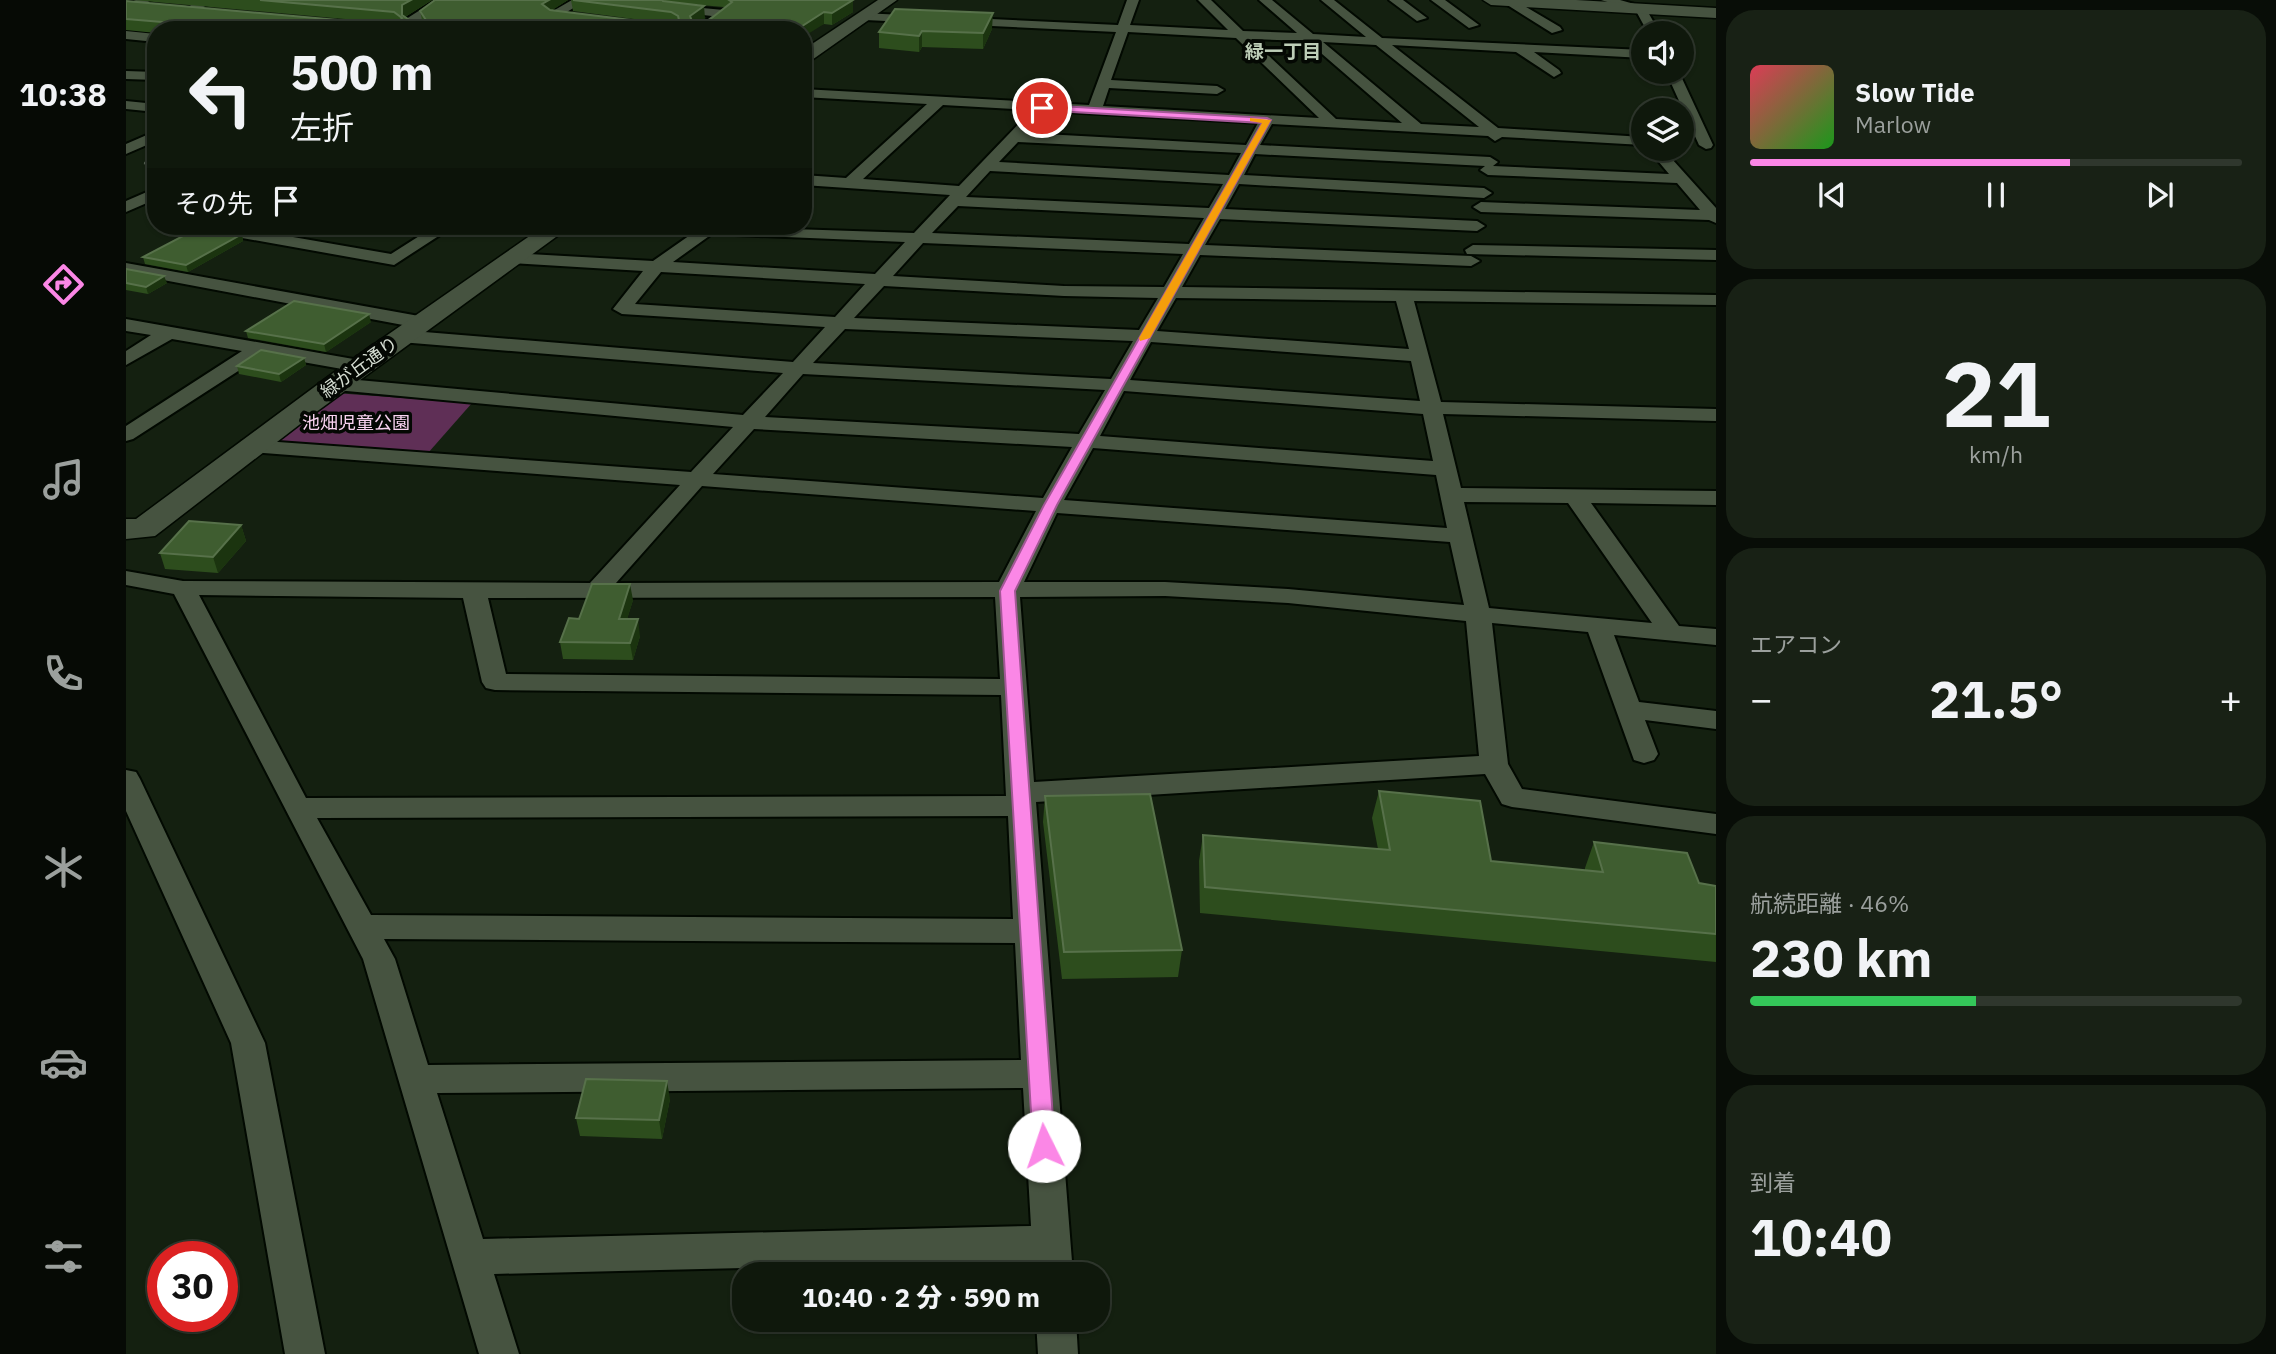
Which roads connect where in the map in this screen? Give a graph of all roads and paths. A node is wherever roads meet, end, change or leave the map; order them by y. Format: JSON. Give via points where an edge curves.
{"nodes":[{"id":1,"x":211,"y":0,"type":"edge"},
{"id":2,"x":428,"y":0,"type":"edge"},
{"id":3,"x":581,"y":0,"type":"edge"},
{"id":4,"x":1133,"y":0,"type":"edge"},
{"id":5,"x":1204,"y":0,"type":"edge"},
{"id":6,"x":1265,"y":0,"type":"edge"},
{"id":7,"x":1327,"y":0,"type":"edge"},
{"id":8,"x":1395,"y":0,"type":"edge"},
{"id":9,"x":1437,"y":0,"type":"edge"},
{"id":10,"x":1491,"y":0,"type":"edge"},
{"id":11,"x":1607,"y":0,"type":"edge"},
{"id":12,"x":443,"y":1,"type":"edge"},
{"id":13,"x":1507,"y":1,"type":"edge"},
{"id":14,"x":148,"y":4,"type":"edge"},
{"id":15,"x":127,"y":7,"type":"edge"},
{"id":16,"x":870,"y":7,"type":"edge"},
{"id":17,"x":671,"y":8,"type":"edge"},
{"id":18,"x":1642,"y":9,"type":"junction"},
{"id":19,"x":1716,"y":13,"type":"edge"},
{"id":20,"x":211,"y":14,"type":"edge"},
{"id":21,"x":1421,"y":18,"type":"dead end"},
{"id":22,"x":593,"y":20,"type":"edge"},
{"id":23,"x":412,"y":21,"type":"edge"},
{"id":24,"x":713,"y":21,"type":"edge"},
{"id":25,"x":1648,"y":21,"type":"edge"},
{"id":26,"x":1474,"y":25,"type":"dead end"},
{"id":27,"x":1123,"y":27,"type":"junction"},
{"id":28,"x":1556,"y":30,"type":"dead end"},
{"id":29,"x":1239,"y":34,"type":"junction"},
{"id":30,"x":1308,"y":37,"type":"junction"},
{"id":31,"x":1379,"y":41,"type":"junction"},
{"id":32,"x":812,"y":45,"type":"edge"},
{"id":33,"x":1518,"y":47,"type":"junction"},
{"id":34,"x":1631,"y":53,"type":"edge"},
{"id":35,"x":1554,"y":74,"type":"dead end"},
{"id":36,"x":1201,"y":76,"type":"dead end"},
{"id":37,"x":1104,"y":84,"type":"junction"},
{"id":38,"x":1677,"y":84,"type":"edge"},
{"id":39,"x":1217,"y":90,"type":"junction"},
{"id":40,"x":812,"y":94,"type":"edge"},
{"id":41,"x":939,"y":101,"type":"junction"},
{"id":42,"x":126,"y":105,"type":"edge"},
{"id":43,"x":147,"y":107,"type":"edge"},
{"id":44,"x":1042,"y":108,"type":"junction"},
{"id":45,"x":1094,"y":111,"type":"junction"},
{"id":46,"x":1255,"y":120,"type":"junction"},
{"id":47,"x":1333,"y":124,"type":"junction"},
{"id":48,"x":1417,"y":128,"type":"junction"},
{"id":49,"x":1495,"y":133,"type":"junction"},
{"id":50,"x":126,"y":137,"type":"edge"},
{"id":51,"x":1014,"y":137,"type":"junction"},
{"id":52,"x":147,"y":138,"type":"edge"},
{"id":53,"x":147,"y":140,"type":"edge"},
{"id":54,"x":1631,"y":140,"type":"edge"},
{"id":55,"x":1705,"y":145,"type":"edge"},
{"id":56,"x":126,"y":150,"type":"edge"},
{"id":57,"x":1250,"y":150,"type":"junction"},
{"id":58,"x":1666,"y":161,"type":"edge"},
{"id":59,"x":986,"y":166,"type":"junction"},
{"id":60,"x":1489,"y":166,"type":"junction"},
{"id":61,"x":1681,"y":178,"type":"junction"},
{"id":62,"x":1233,"y":180,"type":"junction"},
{"id":63,"x":812,"y":181,"type":"edge"},
{"id":64,"x":849,"y":184,"type":"junction"},
{"id":65,"x":956,"y":196,"type":"junction"},
{"id":66,"x":147,"y":198,"type":"edge"},
{"id":67,"x":1482,"y":200,"type":"junction"},
{"id":68,"x":126,"y":209,"type":"edge"},
{"id":69,"x":1214,"y":214,"type":"junction"},
{"id":70,"x":146,"y":215,"type":"dead end"},
{"id":71,"x":1714,"y":217,"type":"edge"},
{"id":72,"x":1477,"y":226,"type":"junction"},
{"id":73,"x":812,"y":233,"type":"edge"},
{"id":74,"x":254,"y":235,"type":"edge"},
{"id":75,"x":432,"y":235,"type":"edge"},
{"id":76,"x":545,"y":235,"type":"edge"},
{"id":77,"x":700,"y":235,"type":"edge"},
{"id":78,"x":916,"y":239,"type":"junction"},
{"id":79,"x":1195,"y":249,"type":"junction"},
{"id":80,"x":1716,"y":255,"type":"edge"},
{"id":81,"x":511,"y":258,"type":"junction"},
{"id":82,"x":656,"y":267,"type":"junction"},
{"id":83,"x":126,"y":268,"type":"edge"},
{"id":84,"x":1468,"y":273,"type":"junction"},
{"id":85,"x":881,"y":279,"type":"junction"},
{"id":86,"x":1171,"y":292,"type":"junction"},
{"id":87,"x":1403,"y":295,"type":"junction"},
{"id":88,"x":1716,"y":300,"type":"edge"},
{"id":89,"x":842,"y":323,"type":"junction"},
{"id":90,"x":126,"y":326,"type":"edge"},
{"id":91,"x":410,"y":329,"type":"junction"},
{"id":92,"x":168,"y":334,"type":"junction"},
{"id":93,"x":1146,"y":336,"type":"junction"},
{"id":94,"x":258,"y":349,"type":"junction"},
{"id":95,"x":1420,"y":356,"type":"junction"},
{"id":96,"x":126,"y":359,"type":"edge"},
{"id":97,"x":359,"y":366,"type":"junction"},
{"id":98,"x":797,"y":368,"type":"junction"},
{"id":99,"x":335,"y":384,"type":"junction"},
{"id":100,"x":1118,"y":385,"type":"junction"},
{"id":101,"x":1431,"y":408,"type":"junction"},
{"id":102,"x":1716,"y":415,"type":"edge"},
{"id":103,"x":747,"y":422,"type":"junction"},
{"id":104,"x":126,"y":435,"type":"edge"},
{"id":105,"x":1086,"y":440,"type":"junction"},
{"id":106,"x":250,"y":446,"type":"junction"},
{"id":107,"x":1446,"y":469,"type":"junction"},
{"id":108,"x":696,"y":480,"type":"junction"},
{"id":109,"x":1451,"y":495,"type":"junction"},
{"id":110,"x":1574,"y":496,"type":"junction"},
{"id":111,"x":1712,"y":502,"type":"edge"},
{"id":112,"x":1050,"y":505,"type":"junction"},
{"id":113,"x":132,"y":534,"type":"edge"},
{"id":114,"x":1461,"y":536,"type":"junction"},
{"id":115,"x":126,"y":578,"type":"edge"},
{"id":116,"x":183,"y":587,"type":"junction"},
{"id":117,"x":474,"y":591,"type":"junction"},
{"id":118,"x":596,"y":591,"type":"junction"},
{"id":119,"x":1007,"y":591,"type":"junction"},
{"id":120,"x":1478,"y":613,"type":"junction"},
{"id":121,"x":1599,"y":627,"type":"junction"},
{"id":122,"x":1672,"y":634,"type":"junction"},
{"id":123,"x":1716,"y":638,"type":"edge"},
{"id":124,"x":1012,"y":687,"type":"junction"},
{"id":125,"x":1628,"y":709,"type":"junction"},
{"id":126,"x":1716,"y":720,"type":"edge"},
{"id":127,"x":1644,"y":754,"type":"dead end"},
{"id":128,"x":1494,"y":764,"type":"junction"},
{"id":129,"x":126,"y":779,"type":"edge"},
{"id":130,"x":1020,"y":800,"type":"junction"},
{"id":131,"x":297,"y":808,"type":"junction"},
{"id":132,"x":1716,"y":824,"type":"edge"},
{"id":133,"x":362,"y":927,"type":"junction"},
{"id":134,"x":1029,"y":931,"type":"junction"},
{"id":135,"x":1039,"y":1074,"type":"junction"},
{"id":136,"x":416,"y":1079,"type":"junction"},
{"id":137,"x":470,"y":1257,"type":"junction"},
{"id":138,"x":1052,"y":1258,"type":"edge"},
{"id":139,"x":1057,"y":1332,"type":"edge"},
{"id":140,"x":305,"y":1354,"type":"edge"},
{"id":141,"x":499,"y":1354,"type":"edge"},
{"id":142,"x":1058,"y":1354,"type":"edge"}],
"edges":[{"from":1,"to":20,"type":"street","via":[[180,11]]},
{"from":2,"to":12,"type":"street"},
{"from":3,"to":22,"type":"street","via":[[552,15]]},
{"from":4,"to":27,"type":"street"},
{"from":5,"to":29,"type":"street"},
{"from":6,"to":30,"type":"street"},
{"from":7,"to":31,"type":"street"},
{"from":8,"to":21,"type":"street"},
{"from":9,"to":26,"type":"street"},
{"from":10,"to":13,"type":"street"},
{"from":11,"to":18,"type":"street"},
{"from":12,"to":23,"type":"street"},
{"from":13,"to":18,"type":"street"},
{"from":13,"to":28,"type":"street"},
{"from":14,"to":15,"type":"street"},
{"from":16,"to":27,"type":"street"},
{"from":16,"to":32,"type":"street"},
{"from":17,"to":24,"type":"street","via":[[724,14]]},
{"from":18,"to":19,"type":"street"},
{"from":18,"to":25,"type":"street"},
{"from":27,"to":29,"type":"street"},
{"from":27,"to":37,"type":"street"},
{"from":29,"to":30,"type":"street"},
{"from":29,"to":47,"type":"street"},
{"from":30,"to":31,"type":"street"},
{"from":30,"to":48,"type":"street"},
{"from":31,"to":33,"type":"street"},
{"from":31,"to":49,"type":"street"},
{"from":33,"to":34,"type":"street"},
{"from":33,"to":35,"type":"street"},
{"from":36,"to":39,"type":"street"},
{"from":37,"to":39,"type":"street"},
{"from":37,"to":45,"type":"street"},
{"from":38,"to":55,"type":"street"},
{"from":39,"to":46,"type":"street"},
{"from":40,"to":41,"type":"street"},
{"from":41,"to":44,"type":"street"},
{"from":41,"to":64,"type":"street"},
{"from":42,"to":43,"type":"street"},
{"from":44,"to":45,"type":"street"},
{"from":44,"to":51,"type":"street"},
{"from":45,"to":46,"type":"street"},
{"from":46,"to":47,"type":"street"},
{"from":46,"to":57,"type":"street"},
{"from":47,"to":48,"type":"street"},
{"from":48,"to":49,"type":"street"},
{"from":49,"to":54,"type":"street"},
{"from":49,"to":60,"type":"street"},
{"from":50,"to":52,"type":"street"},
{"from":51,"to":57,"type":"street"},
{"from":51,"to":59,"type":"street"},
{"from":53,"to":56,"type":"street"},
{"from":57,"to":60,"type":"street"},
{"from":57,"to":62,"type":"street"},
{"from":58,"to":61,"type":"street"},
{"from":59,"to":62,"type":"street"},
{"from":59,"to":65,"type":"street"},
{"from":60,"to":61,"type":"street"},
{"from":60,"to":67,"type":"street"},
{"from":61,"to":71,"type":"street"},
{"from":62,"to":67,"type":"street"},
{"from":62,"to":69,"type":"street"},
{"from":63,"to":64,"type":"street"},
{"from":64,"to":65,"type":"street"},
{"from":65,"to":69,"type":"street"},
{"from":65,"to":78,"type":"street"},
{"from":66,"to":68,"type":"street"},
{"from":67,"to":71,"type":"street"},
{"from":67,"to":72,"type":"street"},
{"from":68,"to":70,"type":"street"},
{"from":69,"to":72,"type":"street"},
{"from":69,"to":79,"type":"street"},
{"from":72,"to":84,"type":"street"},
{"from":73,"to":78,"type":"street"},
{"from":74,"to":75,"type":"street","via":[[394,260]]},
{"from":76,"to":81,"type":"street","name":"緑が丘通り"},
{"from":77,"to":82,"type":"street"},
{"from":78,"to":79,"type":"street"},
{"from":78,"to":85,"type":"street"},
{"from":79,"to":84,"type":"street"},
{"from":79,"to":86,"type":"street"},
{"from":80,"to":84,"type":"street"},
{"from":81,"to":82,"type":"street"},
{"from":81,"to":91,"type":"street","name":"緑が丘通り"},
{"from":82,"to":85,"type":"street"},
{"from":82,"to":89,"type":"street","via":[[622,309]]},
{"from":83,"to":91,"type":"street"},
{"from":84,"to":87,"type":"street"},
{"from":84,"to":88,"type":"street"},
{"from":85,"to":86,"type":"street","via":[[1064,291]]},
{"from":85,"to":89,"type":"street"},
{"from":86,"to":87,"type":"street"},
{"from":86,"to":93,"type":"street"},
{"from":87,"to":95,"type":"street"},
{"from":89,"to":93,"type":"street"},
{"from":89,"to":98,"type":"street"},
{"from":90,"to":92,"type":"street"},
{"from":91,"to":97,"type":"street","name":"緑が丘通り"},
{"from":91,"to":98,"type":"street"},
{"from":92,"to":94,"type":"street"},
{"from":92,"to":96,"type":"street"},
{"from":93,"to":95,"type":"street"},
{"from":93,"to":100,"type":"street"},
{"from":94,"to":97,"type":"street"},
{"from":94,"to":104,"type":"street"},
{"from":95,"to":101,"type":"street"},
{"from":97,"to":99,"type":"street","name":"緑が丘通り"},
{"from":98,"to":100,"type":"street"},
{"from":98,"to":103,"type":"street"},
{"from":99,"to":103,"type":"street"},
{"from":99,"to":106,"type":"street","name":"緑が丘通り"},
{"from":100,"to":101,"type":"street"},
{"from":100,"to":105,"type":"street"},
{"from":101,"to":102,"type":"street"},
{"from":101,"to":107,"type":"street"},
{"from":103,"to":105,"type":"street"},
{"from":103,"to":108,"type":"street"},
{"from":105,"to":107,"type":"street"},
{"from":105,"to":112,"type":"street"},
{"from":106,"to":108,"type":"street"},
{"from":106,"to":113,"type":"street","name":"緑が丘通り"},
{"from":107,"to":109,"type":"street"},
{"from":108,"to":112,"type":"street"},
{"from":108,"to":118,"type":"street"},
{"from":109,"to":110,"type":"street"},
{"from":109,"to":114,"type":"street"},
{"from":110,"to":111,"type":"street"},
{"from":110,"to":122,"type":"street"},
{"from":112,"to":114,"type":"street"},
{"from":112,"to":119,"type":"street"},
{"from":114,"to":120,"type":"street"},
{"from":115,"to":116,"type":"street"},
{"from":116,"to":117,"type":"street"},
{"from":116,"to":131,"type":"street"},
{"from":117,"to":118,"type":"street"},
{"from":117,"to":124,"type":"street","via":[[495,682]]},
{"from":118,"to":119,"type":"street"},
{"from":119,"to":120,"type":"street","via":[[1165,589]]},
{"from":119,"to":124,"type":"street"},
{"from":120,"to":121,"type":"street"},
{"from":120,"to":128,"type":"street"},
{"from":121,"to":122,"type":"street"},
{"from":121,"to":125,"type":"street"},
{"from":122,"to":123,"type":"street"},
{"from":124,"to":130,"type":"street"},
{"from":125,"to":126,"type":"street"},
{"from":125,"to":127,"type":"street"},
{"from":128,"to":130,"type":"street"},
{"from":128,"to":132,"type":"street","via":[[1512,797]]},
{"from":129,"to":140,"type":"street","via":[[248,1043]]},
{"from":130,"to":131,"type":"street"},
{"from":130,"to":134,"type":"street"},
{"from":131,"to":133,"type":"street"},
{"from":133,"to":134,"type":"street"},
{"from":133,"to":136,"type":"street","via":[[379,959]]},
{"from":134,"to":135,"type":"street"},
{"from":135,"to":136,"type":"street"},
{"from":135,"to":138,"type":"street"},
{"from":136,"to":137,"type":"street"},
{"from":137,"to":138,"type":"street"},
{"from":137,"to":141,"type":"street"},
{"from":139,"to":142,"type":"street"}]}
